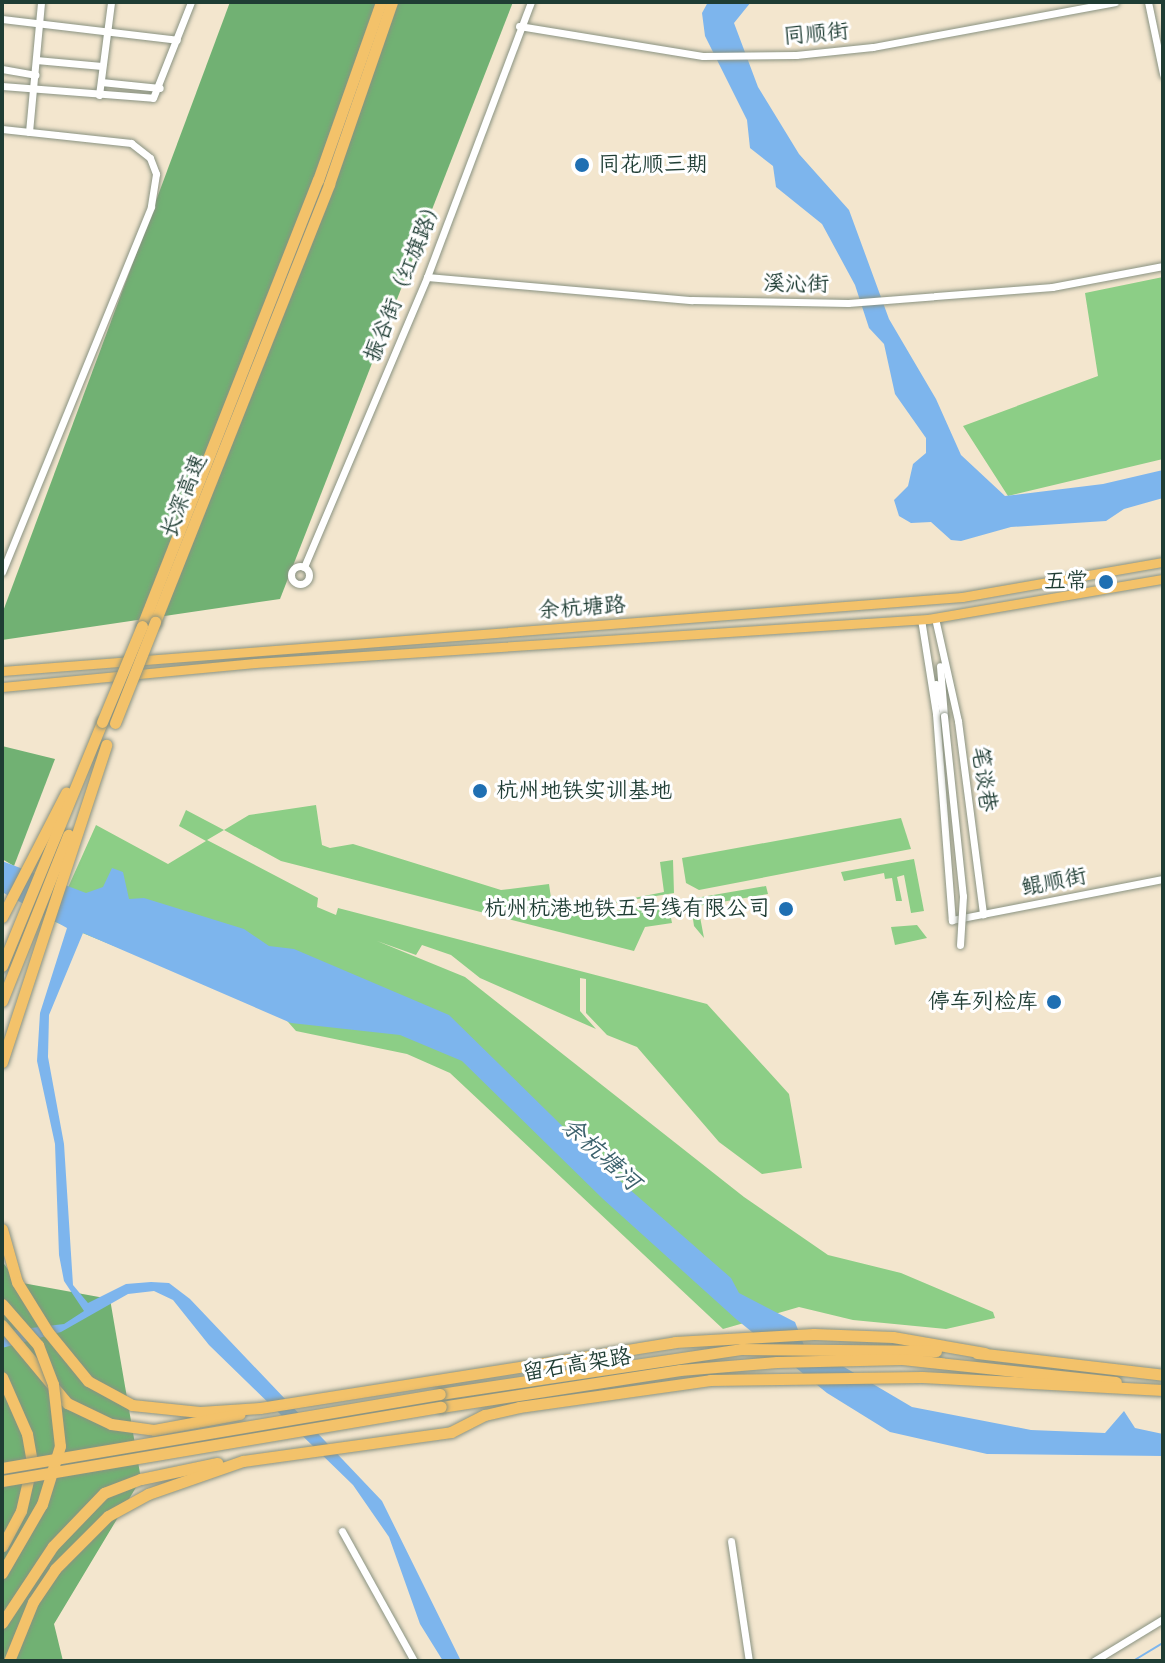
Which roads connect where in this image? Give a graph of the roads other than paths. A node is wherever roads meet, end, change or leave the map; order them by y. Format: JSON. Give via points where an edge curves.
{"nodes":[{"id":1,"x":41,"y":2,"type":"edge"},
{"id":2,"x":111,"y":2,"type":"edge"},
{"id":3,"x":191,"y":2,"type":"edge"},
{"id":4,"x":381,"y":2,"type":"edge"},
{"id":5,"x":392,"y":2,"type":"edge"},
{"id":6,"x":531,"y":2,"type":"edge"},
{"id":7,"x":1115,"y":2,"type":"edge"},
{"id":8,"x":1148,"y":2,"type":"edge"},
{"id":9,"x":2,"y":19,"type":"edge"},
{"id":10,"x":39,"y":26,"type":"junction"},
{"id":11,"x":519,"y":26,"type":"junction"},
{"id":12,"x":106,"y":33,"type":"junction"},
{"id":13,"x":177,"y":40,"type":"junction"},
{"id":14,"x":36,"y":60,"type":"junction"},
{"id":15,"x":102,"y":66,"type":"junction"},
{"id":16,"x":2,"y":69,"type":"edge"},
{"id":17,"x":1163,"y":74,"type":"edge"},
{"id":18,"x":35,"y":75,"type":"junction"},
{"id":19,"x":101,"y":82,"type":"junction"},
{"id":20,"x":2,"y":86,"type":"edge"},
{"id":21,"x":160,"y":88,"type":"junction"},
{"id":22,"x":33,"y":90,"type":"junction"},
{"id":23,"x":99,"y":95,"type":"junction"},
{"id":24,"x":2,"y":129,"type":"edge"},
{"id":25,"x":29,"y":132,"type":"junction"},
{"id":26,"x":1163,"y":266,"type":"edge"},
{"id":27,"x":427,"y":277,"type":"junction"},
{"id":28,"x":1163,"y":562,"type":"edge"},
{"id":29,"x":304,"y":567,"type":"dead end"},
{"id":30,"x":2,"y":572,"type":"edge"},
{"id":31,"x":1163,"y":579,"type":"edge"},
{"id":32,"x":935,"y":618,"type":"junction"},
{"id":33,"x":921,"y":619,"type":"junction"},
{"id":34,"x":939,"y":650,"type":"junction"},
{"id":35,"x":930,"y":658,"type":"junction"},
{"id":36,"x":2,"y":671,"type":"edge"},
{"id":37,"x":2,"y":687,"type":"edge"},
{"id":38,"x":944,"y":716,"type":"junction"},
{"id":39,"x":101,"y":741,"type":"junction"},
{"id":40,"x":1163,"y":879,"type":"edge"},
{"id":41,"x":983,"y":914,"type":"junction"},
{"id":42,"x":3,"y":915,"type":"edge"},
{"id":43,"x":952,"y":920,"type":"joint"},
{"id":44,"x":24,"y":927,"type":"junction"},
{"id":45,"x":960,"y":945,"type":"dead end"},
{"id":46,"x":2,"y":966,"type":"edge"},
{"id":47,"x":2,"y":1001,"type":"edge"},
{"id":48,"x":2,"y":1064,"type":"edge"},
{"id":49,"x":2,"y":1229,"type":"edge"},
{"id":50,"x":2,"y":1304,"type":"edge"},
{"id":51,"x":2,"y":1325,"type":"edge"},
{"id":52,"x":985,"y":1353,"type":"junction"},
{"id":53,"x":1163,"y":1375,"type":"edge"},
{"id":54,"x":2,"y":1377,"type":"edge"},
{"id":55,"x":1163,"y":1389,"type":"edge"},
{"id":56,"x":260,"y":1408,"type":"junction"},
{"id":57,"x":243,"y":1461,"type":"junction"},
{"id":58,"x":2,"y":1468,"type":"edge"},
{"id":59,"x":2,"y":1481,"type":"edge"},
{"id":60,"x":342,"y":1531,"type":"dead end"},
{"id":61,"x":731,"y":1541,"type":"dead end"},
{"id":62,"x":2,"y":1546,"type":"edge"},
{"id":63,"x":2,"y":1573,"type":"edge"},
{"id":64,"x":1163,"y":1619,"type":"edge"},
{"id":65,"x":2,"y":1623,"type":"edge"},
{"id":66,"x":9,"y":1661,"type":"edge"},
{"id":67,"x":414,"y":1661,"type":"edge"},
{"id":68,"x":749,"y":1661,"type":"edge"},
{"id":69,"x":1094,"y":1661,"type":"edge"}],
"edges":[{"from":1,"to":10,"type":"street"},
{"from":2,"to":12,"type":"street"},
{"from":3,"to":13,"type":"street"},
{"from":4,"to":39,"type":"highway","name":"长深高速","bridge":true,"via":[[318,180],[102,722]]},
{"from":5,"to":39,"type":"highway","name":"长深高速","bridge":true,"via":[[329,184],[115,723]]},
{"from":6,"to":11,"type":"street","name":"振谷街（红旗路）"},
{"from":7,"to":11,"type":"street","name":"同顺街","via":[[873,47],[750,57],[703,56]]},
{"from":8,"to":17,"type":"street"},
{"from":9,"to":10,"type":"street"},
{"from":10,"to":12,"type":"street"},
{"from":10,"to":14,"type":"street"},
{"from":11,"to":27,"type":"street","name":"振谷街（红旗路）"},
{"from":12,"to":13,"type":"street"},
{"from":12,"to":15,"type":"street"},
{"from":13,"to":21,"type":"street"},
{"from":14,"to":15,"type":"street"},
{"from":14,"to":18,"type":"street"},
{"from":15,"to":19,"type":"street"},
{"from":16,"to":18,"type":"street"},
{"from":18,"to":22,"type":"street"},
{"from":19,"to":21,"type":"street"},
{"from":19,"to":23,"type":"street"},
{"from":20,"to":22,"type":"street"},
{"from":21,"to":23,"type":"street","via":[[145,99]]},
{"from":22,"to":23,"type":"street"},
{"from":22,"to":25,"type":"street"},
{"from":24,"to":25,"type":"street"},
{"from":25,"to":30,"type":"street","via":[[131,143],[150,158],[155,191]]},
{"from":26,"to":27,"type":"street","name":"溪沁街","via":[[1052,287],[859,302],[692,300]]},
{"from":27,"to":29,"type":"street","name":"振谷街（红旗路）"},
{"from":28,"to":36,"type":"main road","name":"余杭塘路","via":[[962,597]]},
{"from":31,"to":32,"type":"main road","name":"余杭塘路"},
{"from":32,"to":33,"type":"main road","name":"余杭塘路"},
{"from":32,"to":34,"type":"street","name":"笔谈巷"},
{"from":33,"to":35,"type":"street","name":"笔谈巷"},
{"from":33,"to":37,"type":"main road","name":"余杭塘路","via":[[255,663]]},
{"from":34,"to":38,"type":"street","name":"笔谈巷"},
{"from":34,"to":41,"type":"street","name":"笔谈巷","via":[[958,721]]},
{"from":35,"to":38,"type":"street","name":"笔谈巷"},
{"from":35,"to":43,"type":"street","name":"笔谈巷"},
{"from":38,"to":45,"type":"street","name":"笔谈巷","bridge":true,"via":[[963,896]]},
{"from":39,"to":42,"type":"highway"},
{"from":39,"to":44,"type":"highway","name":"长深高速"},
{"from":39,"to":48,"type":"highway"},
{"from":40,"to":41,"type":"street","name":"鲲顺街"},
{"from":41,"to":43,"type":"street","name":"鲲顺街"},
{"from":44,"to":46,"type":"highway","name":"长深高速"},
{"from":44,"to":47,"type":"highway","name":"长深高速"},
{"from":49,"to":56,"type":"highway","via":[[17,1282],[88,1381],[132,1405],[200,1412]]},
{"from":50,"to":63,"type":"highway","bridge":true,"via":[[38,1345],[53,1384],[60,1446],[42,1504]]},
{"from":51,"to":56,"type":"highway","bridge":true,"via":[[67,1403],[131,1429],[176,1428]]},
{"from":52,"to":53,"type":"highway","name":"留石高架路"},
{"from":52,"to":56,"type":"highway","via":[[893,1337],[814,1334],[675,1342]]},
{"from":52,"to":58,"type":"highway","name":"留石高架路","bridge":true,"via":[[818,1346],[687,1355]]},
{"from":54,"to":62,"type":"highway","bridge":true,"via":[[27,1434],[32,1463],[21,1511]]},
{"from":55,"to":57,"type":"highway","via":[[776,1375],[519,1407],[485,1415],[451,1432]]},
{"from":55,"to":59,"type":"highway","name":"留石高架路","bridge":true,"via":[[902,1359],[744,1364],[611,1380]]},
{"from":57,"to":65,"type":"highway","via":[[141,1479],[104,1493],[77,1515]]},
{"from":57,"to":66,"type":"highway","via":[[148,1494],[108,1516],[55,1569],[33,1602]]},
{"from":60,"to":67,"type":"street"},
{"from":61,"to":68,"type":"street"},
{"from":64,"to":69,"type":"street"}]}
